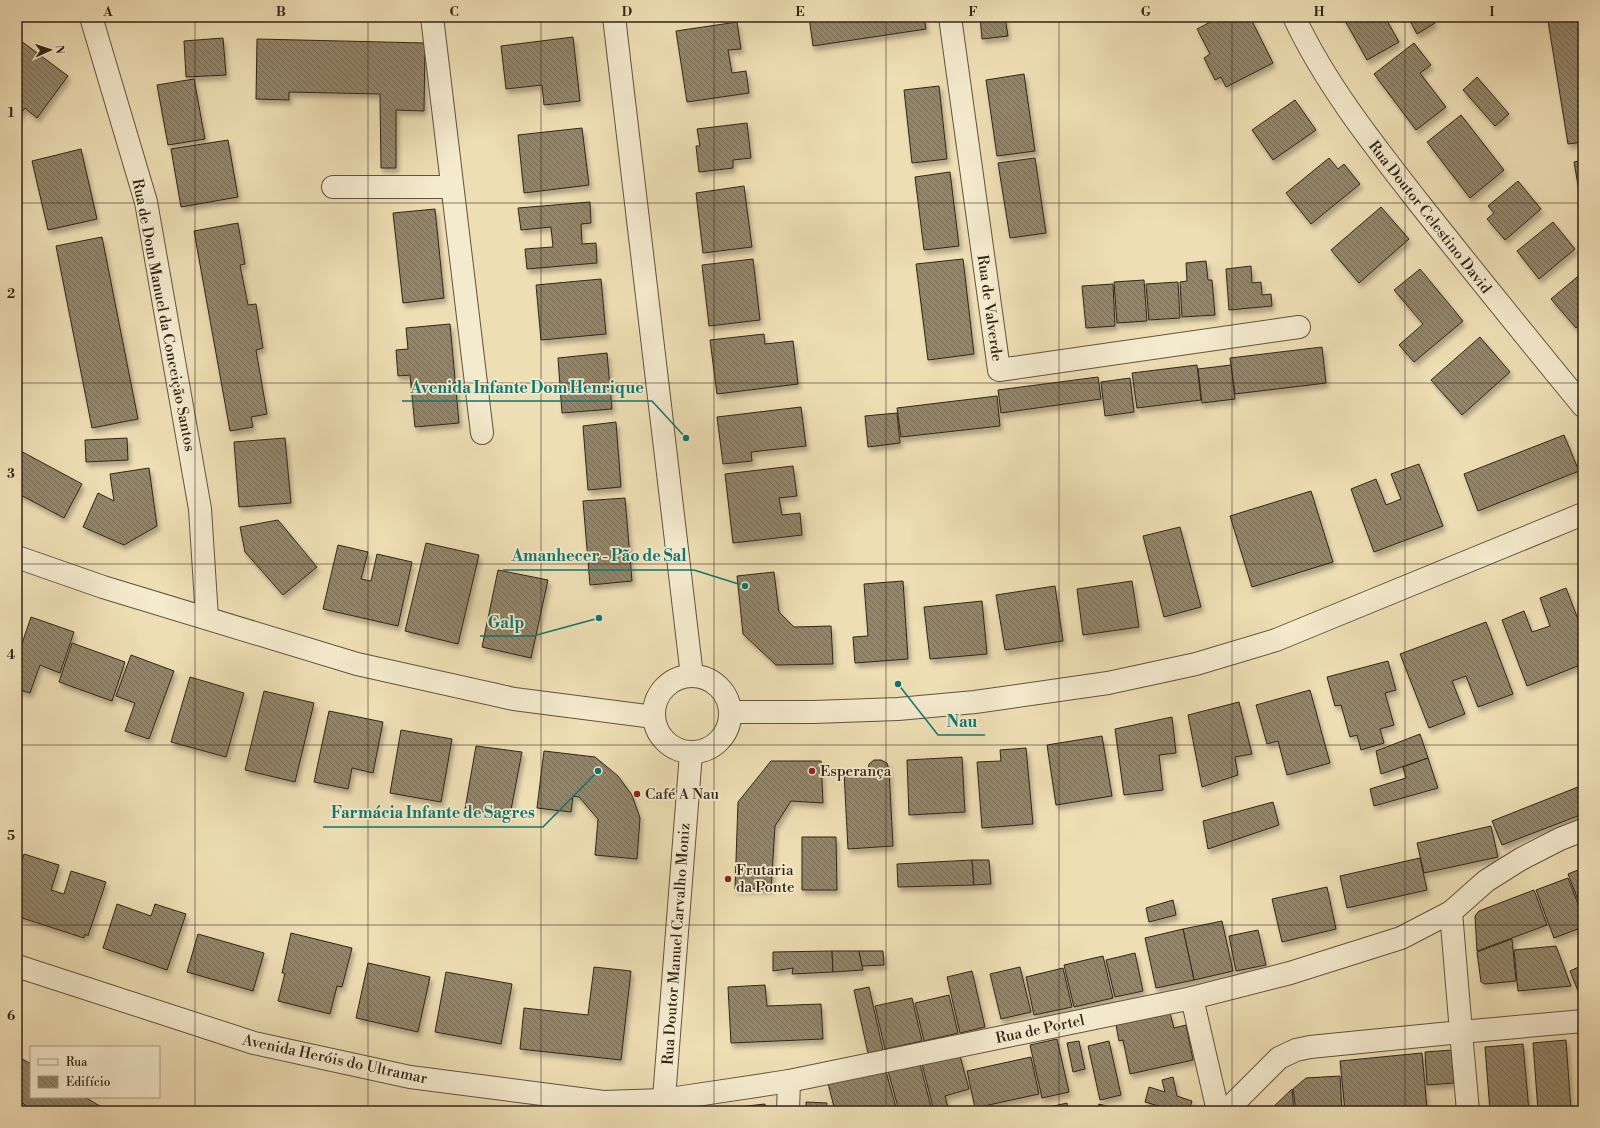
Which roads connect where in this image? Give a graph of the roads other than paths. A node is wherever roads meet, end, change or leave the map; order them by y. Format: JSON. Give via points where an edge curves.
{"nodes":[{"id":1,"x":91,"y":17,"type":"edge"},
{"id":2,"x":432,"y":17,"type":"edge"},
{"id":3,"x":614,"y":17,"type":"edge"},
{"id":4,"x":950,"y":17,"type":"edge"},
{"id":5,"x":1294,"y":17,"type":"edge"},
{"id":6,"x":333,"y":187,"type":"dead end"},
{"id":7,"x":452,"y":187,"type":"junction"},
{"id":8,"x":1299,"y":327,"type":"dead end"},
{"id":9,"x":1583,"y":406,"type":"edge"},
{"id":10,"x":482,"y":433,"type":"dead end"},
{"id":11,"x":1583,"y":514,"type":"edge"},
{"id":12,"x":17,"y":557,"type":"edge"},
{"id":13,"x":207,"y":618,"type":"junction"},
{"id":14,"x":692,"y":676,"type":"junction"},
{"id":15,"x":730,"y":712,"type":"junction"},
{"id":16,"x":654,"y":717,"type":"junction"},
{"id":17,"x":690,"y":753,"type":"junction"},
{"id":18,"x":1583,"y":830,"type":"edge"},
{"id":19,"x":1451,"y":912,"type":"junction"},
{"id":20,"x":17,"y":966,"type":"edge"},
{"id":21,"x":1192,"y":998,"type":"junction"},
{"id":22,"x":1583,"y":1021,"type":"edge"},
{"id":23,"x":1461,"y":1032,"type":"junction"},
{"id":24,"x":789,"y":1081,"type":"junction"},
{"id":25,"x":663,"y":1106,"type":"edge"},
{"id":26,"x":788,"y":1111,"type":"edge"},
{"id":27,"x":1218,"y":1111,"type":"edge"},
{"id":28,"x":1226,"y":1111,"type":"edge"},
{"id":29,"x":1468,"y":1111,"type":"edge"}],
"edges":[{"from":1,"to":13,"type":"street","name":"Rua de Dom Manuel da Conceição Santos","via":[[146,202],[200,509]]},
{"from":2,"to":7,"type":"street"},
{"from":3,"to":14,"type":"street"},
{"from":4,"to":8,"type":"street","name":"Rua de Valverde","via":[[999,370]]},
{"from":5,"to":9,"type":"street","name":"Rua Doutor Celestino David","via":[[1309,50],[1359,126],[1478,279]]},
{"from":6,"to":7,"type":"street"},
{"from":7,"to":10,"type":"street"},
{"from":11,"to":15,"type":"street","via":[[1276,640],[1196,664],[1108,682],[975,702],[898,709]]},
{"from":12,"to":13,"type":"street","via":[[103,587]]},
{"from":13,"to":16,"type":"street","via":[[357,664],[499,696]]},
{"from":14,"to":15,"type":"street","via":[[703,678],[718,687],[728,701]]},
{"from":14,"to":16,"type":"street","via":[[680,678],[660,693],[655,704]]},
{"from":15,"to":17,"type":"street","via":[[728,728],[719,741],[706,750]]},
{"from":16,"to":17,"type":"street","via":[[657,730],[665,742],[677,750]]},
{"from":17,"to":25,"type":"street","name":"Rua Doutor Manuel Carvalho Moniz"},
{"from":18,"to":19,"type":"street","name":"Rua de Portel","via":[[1521,859],[1486,881]]},
{"from":19,"to":21,"type":"street","name":"Rua de Portel","via":[[1401,938],[1290,973]]},
{"from":19,"to":23,"type":"street"},
{"from":20,"to":25,"type":"street","name":"Avenida Heróis do Ultramar","via":[[254,1044],[410,1077],[603,1102]]},
{"from":21,"to":24,"type":"street","name":"Rua de Portel"},
{"from":21,"to":27,"type":"street"},
{"from":22,"to":23,"type":"street"},
{"from":23,"to":28,"type":"street","via":[[1296,1050],[1279,1058]]},
{"from":23,"to":29,"type":"street"},
{"from":24,"to":25,"type":"street","name":"Rua de Portel"},
{"from":24,"to":26,"type":"street"}]}
